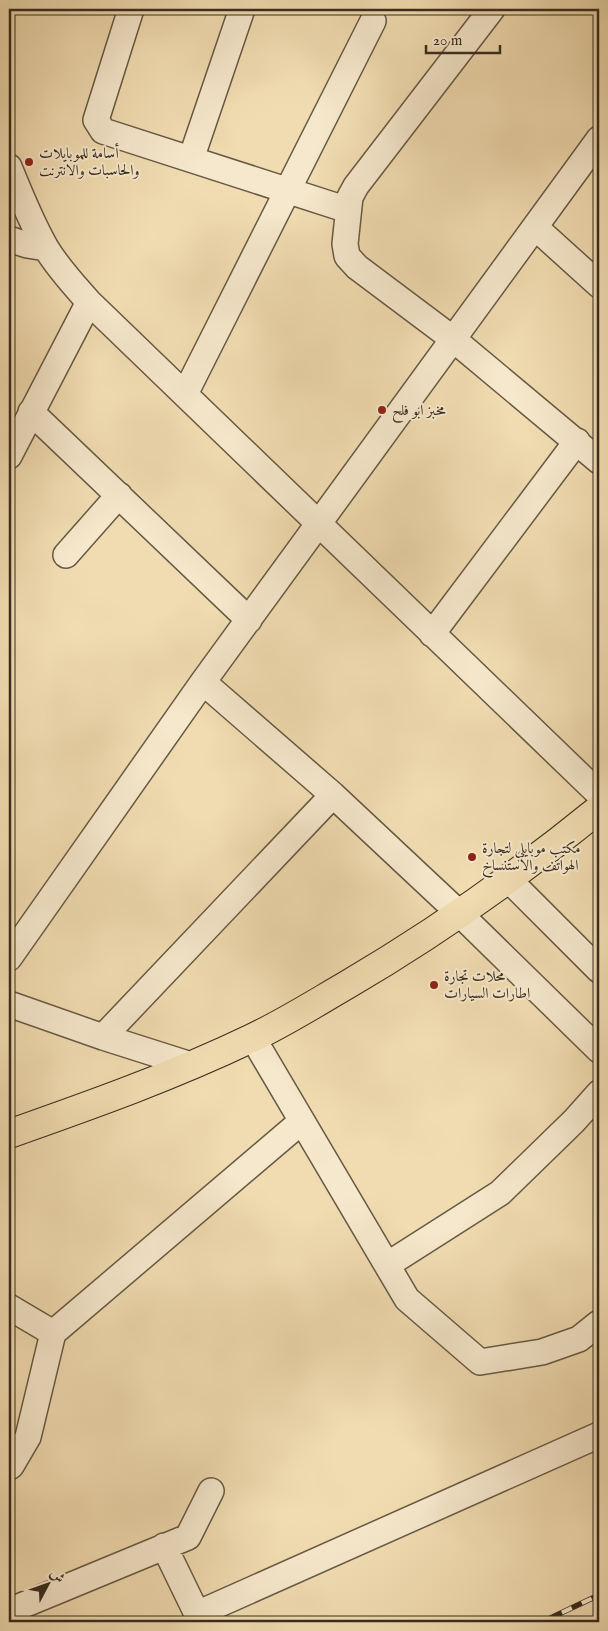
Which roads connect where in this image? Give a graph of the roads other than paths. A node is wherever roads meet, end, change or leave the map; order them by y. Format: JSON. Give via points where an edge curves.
{"nodes":[{"id":1,"x":131,"y":9,"type":"edge"},
{"id":2,"x":242,"y":9,"type":"edge"},
{"id":3,"x":492,"y":9,"type":"edge"},
{"id":4,"x":373,"y":21,"type":"dead end"},
{"id":5,"x":599,"y":139,"type":"edge"},
{"id":6,"x":191,"y":159,"type":"junction"},
{"id":7,"x":9,"y":167,"type":"edge"},
{"id":8,"x":288,"y":190,"type":"junction"},
{"id":9,"x":348,"y":210,"type":"junction"},
{"id":10,"x":535,"y":228,"type":"junction"},
{"id":11,"x":9,"y":239,"type":"edge"},
{"id":12,"x":46,"y":248,"type":"junction"},
{"id":13,"x":599,"y":285,"type":"edge"},
{"id":14,"x":89,"y":302,"type":"junction"},
{"id":15,"x":453,"y":339,"type":"junction"},
{"id":16,"x":185,"y":394,"type":"junction"},
{"id":17,"x":32,"y":412,"type":"junction"},
{"id":18,"x":577,"y":441,"type":"junction"},
{"id":19,"x":9,"y":456,"type":"edge"},
{"id":20,"x":599,"y":460,"type":"edge"},
{"id":21,"x":119,"y":495,"type":"junction"},
{"id":22,"x":319,"y":524,"type":"junction"},
{"id":23,"x":66,"y":554,"type":"dead end"},
{"id":24,"x":249,"y":620,"type":"junction"},
{"id":25,"x":432,"y":634,"type":"junction"},
{"id":26,"x":203,"y":682,"type":"junction"},
{"id":27,"x":599,"y":794,"type":"edge"},
{"id":28,"x":334,"y":795,"type":"junction"},
{"id":29,"x":599,"y":809,"type":"edge"},
{"id":30,"x":509,"y":880,"type":"junction"},
{"id":31,"x":460,"y":914,"type":"junction"},
{"id":32,"x":9,"y":958,"type":"edge"},
{"id":33,"x":599,"y":970,"type":"edge"},
{"id":34,"x":9,"y":1004,"type":"edge"},
{"id":35,"x":103,"y":1037,"type":"junction"},
{"id":36,"x":253,"y":1038,"type":"junction"},
{"id":37,"x":599,"y":1050,"type":"edge"},
{"id":38,"x":190,"y":1065,"type":"junction"},
{"id":39,"x":599,"y":1093,"type":"edge"},
{"id":40,"x":302,"y":1120,"type":"junction"},
{"id":41,"x":9,"y":1134,"type":"edge"},
{"id":42,"x":387,"y":1265,"type":"junction"},
{"id":43,"x":9,"y":1307,"type":"edge"},
{"id":44,"x":599,"y":1323,"type":"edge"},
{"id":45,"x":53,"y":1334,"type":"junction"},
{"id":46,"x":599,"y":1435,"type":"edge"},
{"id":47,"x":9,"y":1467,"type":"edge"},
{"id":48,"x":211,"y":1491,"type":"dead end"},
{"id":49,"x":164,"y":1546,"type":"junction"},
{"id":50,"x":9,"y":1611,"type":"edge"}],
"edges":[{"from":1,"to":6,"type":"street","via":[[96,120],[103,131]]},
{"from":2,"to":6,"type":"street"},
{"from":3,"to":9,"type":"street","via":[[356,186]]},
{"from":4,"to":8,"type":"street"},
{"from":5,"to":10,"type":"street"},
{"from":6,"to":8,"type":"street"},
{"from":7,"to":12,"type":"street"},
{"from":8,"to":9,"type":"street"},
{"from":8,"to":16,"type":"street"},
{"from":9,"to":15,"type":"street","via":[[344,244],[347,256]]},
{"from":10,"to":13,"type":"street"},
{"from":10,"to":15,"type":"street"},
{"from":11,"to":12,"type":"street"},
{"from":12,"to":14,"type":"street","via":[[65,276]]},
{"from":14,"to":16,"type":"street"},
{"from":14,"to":17,"type":"street"},
{"from":15,"to":18,"type":"street"},
{"from":15,"to":22,"type":"street"},
{"from":16,"to":22,"type":"street"},
{"from":17,"to":19,"type":"street"},
{"from":17,"to":21,"type":"street"},
{"from":18,"to":20,"type":"street"},
{"from":18,"to":25,"type":"street"},
{"from":21,"to":23,"type":"street"},
{"from":21,"to":24,"type":"street"},
{"from":22,"to":24,"type":"street"},
{"from":22,"to":25,"type":"street"},
{"from":24,"to":26,"type":"street"},
{"from":25,"to":27,"type":"street"},
{"from":26,"to":28,"type":"street"},
{"from":26,"to":32,"type":"street"},
{"from":28,"to":31,"type":"street"},
{"from":28,"to":35,"type":"street"},
{"from":29,"to":30,"type":"main road"},
{"from":30,"to":31,"type":"main road"},
{"from":30,"to":33,"type":"street"},
{"from":31,"to":36,"type":"main road","via":[[392,958]]},
{"from":31,"to":37,"type":"street"},
{"from":34,"to":35,"type":"street"},
{"from":35,"to":38,"type":"street"},
{"from":36,"to":38,"type":"main road"},
{"from":36,"to":40,"type":"street"},
{"from":38,"to":41,"type":"main road","via":[[106,1100]]},
{"from":39,"to":42,"type":"street","via":[[500,1193]]},
{"from":40,"to":42,"type":"street"},
{"from":40,"to":45,"type":"street"},
{"from":42,"to":44,"type":"street","via":[[407,1299],[480,1362],[542,1352],[579,1339]]},
{"from":43,"to":45,"type":"street"},
{"from":45,"to":47,"type":"street","via":[[28,1438]]},
{"from":46,"to":49,"type":"street","via":[[197,1614]]},
{"from":48,"to":49,"type":"street","via":[[188,1537]]},
{"from":49,"to":50,"type":"street"}]}
